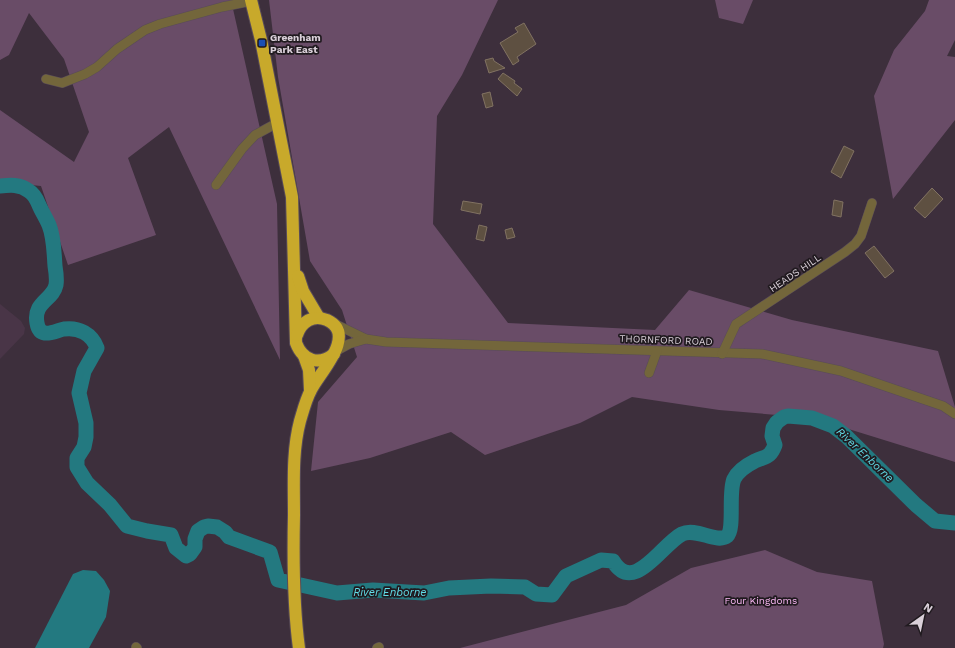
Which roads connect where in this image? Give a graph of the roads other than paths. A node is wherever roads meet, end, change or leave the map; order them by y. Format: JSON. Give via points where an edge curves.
{"nodes":[{"id":1,"x":251,"y":1,"type":"edge"},
{"id":2,"x":46,"y":79,"type":"dead end"},
{"id":3,"x":277,"y":123,"type":"junction"},
{"id":4,"x":216,"y":185,"type":"dead end"},
{"id":5,"x":872,"y":203,"type":"dead end"},
{"id":6,"x":295,"y":263,"type":"junction"},
{"id":7,"x":324,"y":320,"type":"junction"},
{"id":8,"x":296,"y":337,"type":"junction"},
{"id":9,"x":366,"y":340,"type":"junction"},
{"id":10,"x":657,"y":351,"type":"junction"},
{"id":11,"x":335,"y":352,"type":"junction"},
{"id":12,"x":722,"y":354,"type":"junction"},
{"id":13,"x":304,"y":356,"type":"junction"},
{"id":14,"x":649,"y":372,"type":"dead end"},
{"id":15,"x":310,"y":390,"type":"junction"},
{"id":16,"x":955,"y":414,"type":"edge"},
{"id":17,"x":299,"y":648,"type":"edge"}],
"edges":[{"from":1,"to":2,"type":"street","via":[[160,24],[145,30],[85,74],[62,83]]},
{"from":1,"to":3,"type":"highway"},
{"from":3,"to":4,"type":"street","via":[[255,135]]},
{"from":3,"to":6,"type":"highway","via":[[292,197]]},
{"from":5,"to":12,"type":"street","name":"HEADS HILL","via":[[861,236],[855,244],[736,324]]},
{"from":6,"to":7,"type":"highway","via":[[304,291]]},
{"from":6,"to":8,"type":"highway"},
{"from":7,"to":8,"type":"highway","via":[[310,319],[298,330]]},
{"from":7,"to":9,"type":"street","name":"THORNFORD ROAD"},
{"from":7,"to":11,"type":"highway","via":[[338,332],[339,339]]},
{"from":8,"to":13,"type":"highway","via":[[296,344]]},
{"from":9,"to":10,"type":"street","name":"THORNFORD ROAD"},
{"from":9,"to":11,"type":"street","name":"THORNFORD ROAD","via":[[349,344]]},
{"from":10,"to":12,"type":"street","name":"THORNFORD ROAD"},
{"from":10,"to":14,"type":"street"},
{"from":11,"to":13,"type":"highway","via":[[321,360],[310,360]]},
{"from":11,"to":15,"type":"highway"},
{"from":12,"to":16,"type":"street","name":"THORNFORD ROAD","via":[[762,354],[841,371],[943,406]]},
{"from":13,"to":15,"type":"highway","via":[[309,370]]},
{"from":15,"to":17,"type":"highway","via":[[300,423],[295,455],[293,546]]}]}
